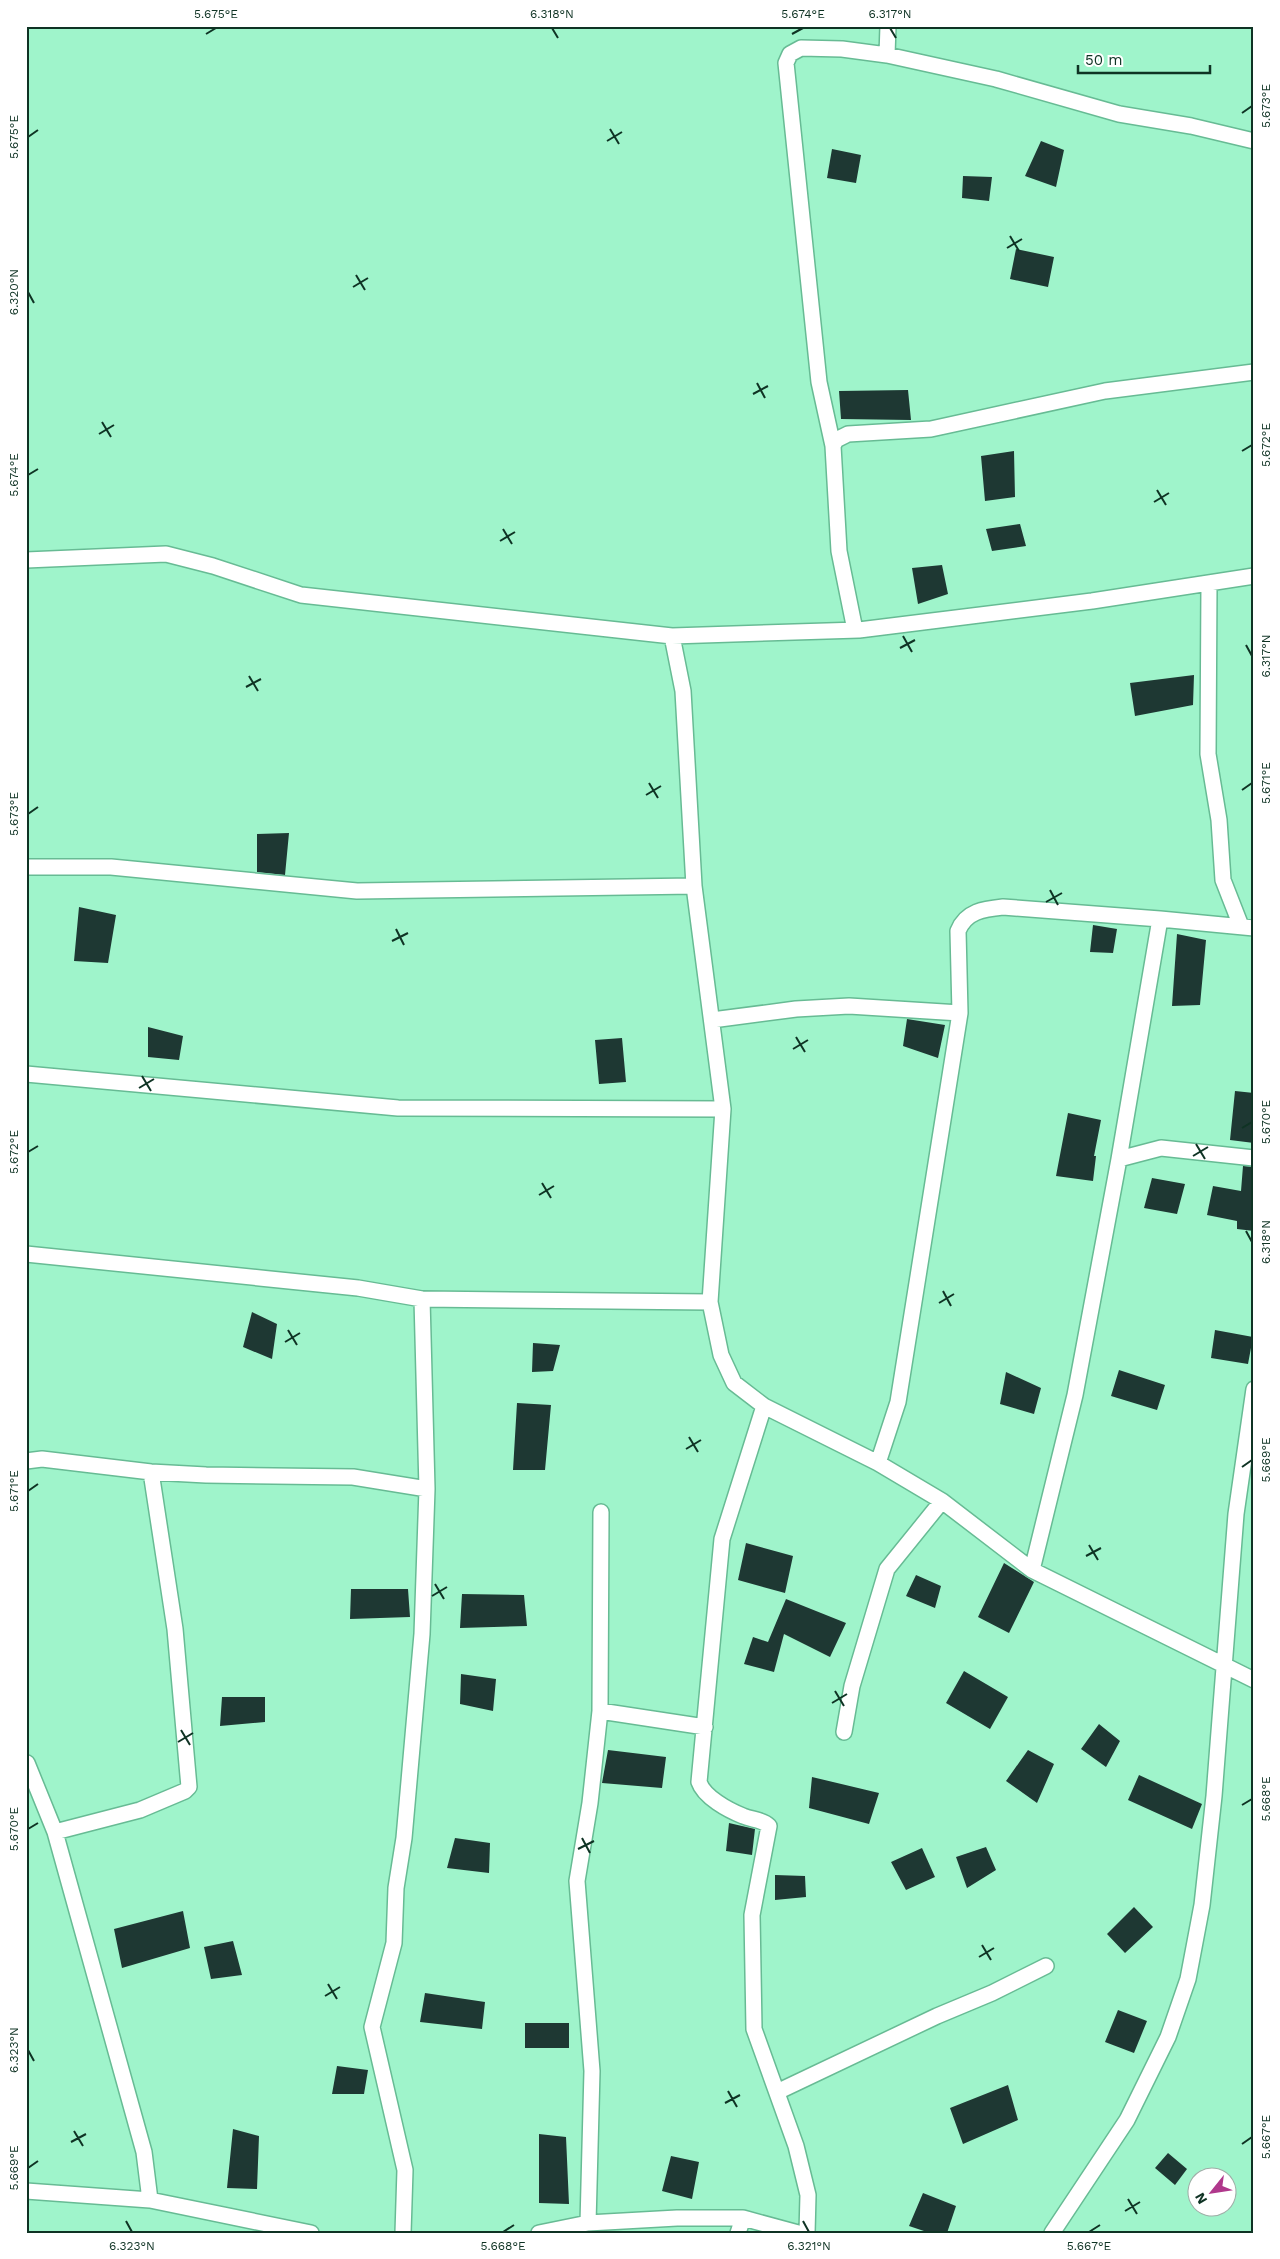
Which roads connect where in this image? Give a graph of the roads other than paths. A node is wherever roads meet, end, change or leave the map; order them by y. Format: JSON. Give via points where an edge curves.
{"nodes":[{"id":1,"x":888,"y":26,"type":"edge"},
{"id":2,"x":887,"y":55,"type":"junction"},
{"id":3,"x":1254,"y":141,"type":"edge"},
{"id":4,"x":1254,"y":372,"type":"edge"},
{"id":5,"x":832,"y":446,"type":"junction"},
{"id":6,"x":26,"y":560,"type":"edge"},
{"id":7,"x":1254,"y":576,"type":"edge"},
{"id":8,"x":1209,"y":584,"type":"junction"},
{"id":9,"x":855,"y":630,"type":"junction"},
{"id":10,"x":672,"y":636,"type":"junction"},
{"id":11,"x":26,"y":867,"type":"edge"},
{"id":12,"x":694,"y":886,"type":"junction"},
{"id":13,"x":1160,"y":919,"type":"junction"},
{"id":14,"x":1247,"y":927,"type":"edge"},
{"id":15,"x":960,"y":1013,"type":"junction"},
{"id":16,"x":712,"y":1020,"type":"junction"},
{"id":17,"x":26,"y":1074,"type":"edge"},
{"id":18,"x":724,"y":1109,"type":"junction"},
{"id":19,"x":1254,"y":1158,"type":"edge"},
{"id":20,"x":1119,"y":1159,"type":"junction"},
{"id":21,"x":26,"y":1254,"type":"edge"},
{"id":22,"x":422,"y":1299,"type":"junction"},
{"id":23,"x":710,"y":1302,"type":"junction"},
{"id":24,"x":1254,"y":1389,"type":"edge"},
{"id":25,"x":764,"y":1406,"type":"junction"},
{"id":26,"x":26,"y":1461,"type":"edge"},
{"id":27,"x":878,"y":1463,"type":"junction"},
{"id":28,"x":151,"y":1472,"type":"junction"},
{"id":29,"x":427,"y":1489,"type":"junction"},
{"id":30,"x":942,"y":1501,"type":"junction"},
{"id":31,"x":601,"y":1512,"type":"dead end"},
{"id":32,"x":1032,"y":1570,"type":"junction"},
{"id":33,"x":1225,"y":1665,"type":"junction"},
{"id":34,"x":1254,"y":1680,"type":"edge"},
{"id":35,"x":600,"y":1711,"type":"junction"},
{"id":36,"x":705,"y":1727,"type":"junction"},
{"id":37,"x":844,"y":1732,"type":"dead end"},
{"id":38,"x":27,"y":1764,"type":"edge"},
{"id":39,"x":55,"y":1832,"type":"junction"},
{"id":40,"x":1046,"y":1966,"type":"dead end"},
{"id":41,"x":777,"y":2092,"type":"junction"},
{"id":42,"x":26,"y":2191,"type":"edge"},
{"id":43,"x":150,"y":2200,"type":"junction"},
{"id":44,"x":588,"y":2223,"type":"junction"},
{"id":45,"x":741,"y":2226,"type":"edge"},
{"id":46,"x":311,"y":2233,"type":"edge"},
{"id":47,"x":403,"y":2233,"type":"edge"},
{"id":48,"x":539,"y":2233,"type":"edge"},
{"id":49,"x":798,"y":2233,"type":"edge"},
{"id":50,"x":807,"y":2233,"type":"edge"},
{"id":51,"x":1052,"y":2233,"type":"edge"}],
"edges":[{"from":1,"to":2,"type":"street"},
{"from":2,"to":3,"type":"street","via":[[996,79],[1119,114],[1192,126]]},
{"from":2,"to":5,"type":"street","via":[[801,48],[790,54],[786,63],[819,382]]},
{"from":4,"to":5,"type":"street","via":[[1105,391],[931,429],[848,434]]},
{"from":5,"to":9,"type":"street","via":[[839,551]]},
{"from":6,"to":10,"type":"street","via":[[166,554],[300,595]]},
{"from":7,"to":8,"type":"street"},
{"from":8,"to":9,"type":"street"},
{"from":8,"to":14,"type":"street","via":[[1208,754],[1219,820],[1223,880]]},
{"from":9,"to":10,"type":"street"},
{"from":10,"to":12,"type":"street","via":[[683,691]]},
{"from":11,"to":12,"type":"street","via":[[111,866],[357,891]]},
{"from":12,"to":16,"type":"street"},
{"from":13,"to":14,"type":"street"},
{"from":13,"to":15,"type":"street","via":[[1003,907],[975,912],[961,923],[958,931]]},
{"from":13,"to":20,"type":"street"},
{"from":15,"to":16,"type":"street","via":[[848,1006]]},
{"from":15,"to":27,"type":"street","via":[[898,1402]]},
{"from":16,"to":18,"type":"street"},
{"from":17,"to":18,"type":"street","via":[[398,1108]]},
{"from":18,"to":23,"type":"street"},
{"from":19,"to":20,"type":"street","via":[[1161,1148]]},
{"from":20,"to":32,"type":"street","via":[[1075,1395]]},
{"from":21,"to":22,"type":"street","via":[[358,1288]]},
{"from":22,"to":23,"type":"street"},
{"from":22,"to":29,"type":"street"},
{"from":23,"to":25,"type":"street","via":[[721,1355],[734,1383]]},
{"from":24,"to":33,"type":"street","via":[[1236,1514]]},
{"from":25,"to":27,"type":"street"},
{"from":25,"to":36,"type":"street","via":[[722,1539]]},
{"from":26,"to":28,"type":"street","via":[[42,1459]]},
{"from":27,"to":30,"type":"street"},
{"from":28,"to":29,"type":"street","via":[[353,1477]]},
{"from":28,"to":39,"type":"street","via":[[175,1629],[189,1787],[140,1810]]},
{"from":29,"to":47,"type":"street","via":[[422,1634],[404,1838],[396,1888],[394,1943],[372,2027],[405,2170]]},
{"from":30,"to":32,"type":"street"},
{"from":30,"to":37,"type":"street","via":[[887,1569],[852,1686]]},
{"from":31,"to":35,"type":"street"},
{"from":32,"to":33,"type":"street"},
{"from":33,"to":34,"type":"street"},
{"from":33,"to":51,"type":"street","via":[[1202,1905],[1188,1980],[1168,2037],[1127,2120]]},
{"from":35,"to":36,"type":"street"},
{"from":35,"to":44,"type":"street","via":[[577,1881],[592,2071]]},
{"from":36,"to":41,"type":"street","via":[[699,1782],[704,1793],[743,1816],[769,1826],[752,1915],[751,1976],[754,2029]]},
{"from":38,"to":39,"type":"street"},
{"from":39,"to":43,"type":"street","via":[[144,2152]]},
{"from":40,"to":41,"type":"street"},
{"from":41,"to":50,"type":"street","via":[[796,2146],[808,2195]]},
{"from":42,"to":43,"type":"street"},
{"from":43,"to":46,"type":"street"},
{"from":44,"to":45,"type":"street","via":[[677,2218]]},
{"from":44,"to":48,"type":"street"},
{"from":45,"to":49,"type":"street"}]}
